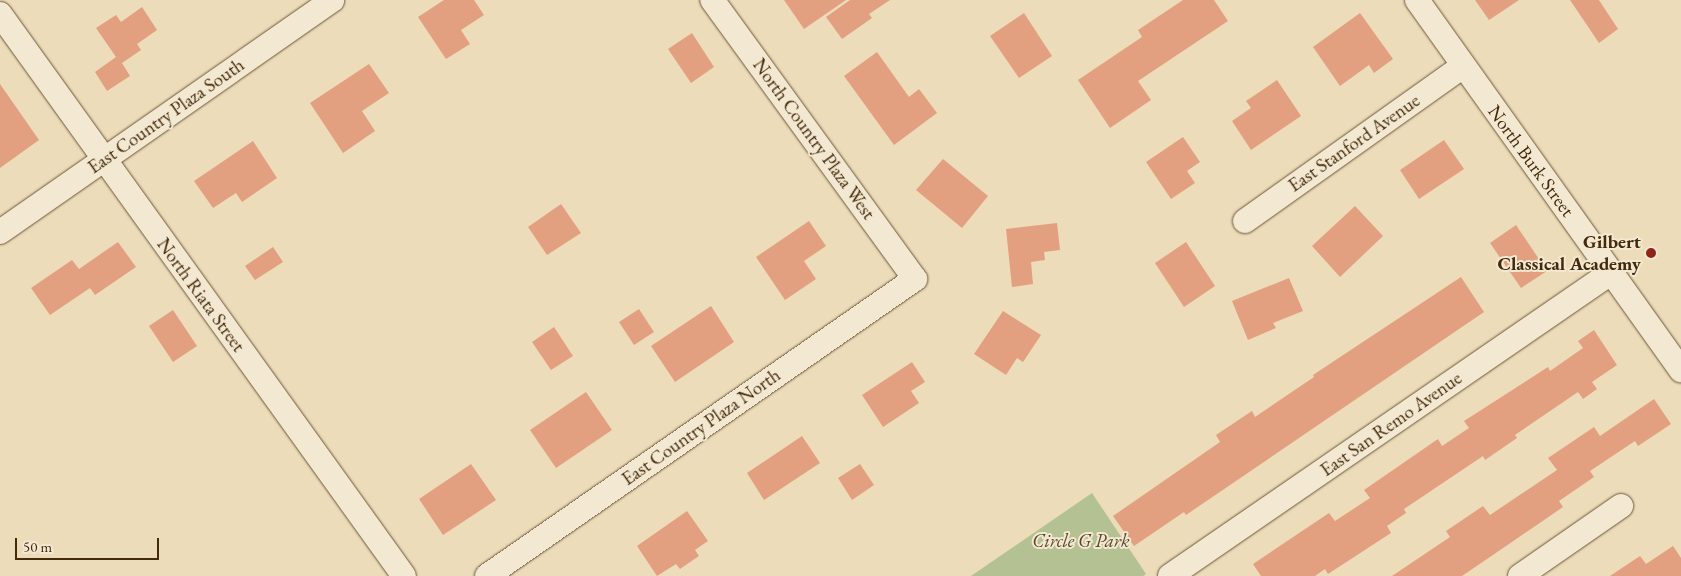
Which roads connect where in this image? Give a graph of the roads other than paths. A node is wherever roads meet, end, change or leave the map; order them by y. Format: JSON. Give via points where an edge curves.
{"nodes":[{"id":1,"x":332,"y":0,"type":"edge"},
{"id":2,"x":712,"y":0,"type":"edge"},
{"id":3,"x":1417,"y":0,"type":"edge"},
{"id":4,"x":0,"y":14,"type":"edge"},
{"id":5,"x":1463,"y":66,"type":"junction"},
{"id":6,"x":103,"y":160,"type":"junction"},
{"id":7,"x":1245,"y":221,"type":"dead end"},
{"id":8,"x":0,"y":232,"type":"edge"},
{"id":9,"x":1612,"y":272,"type":"junction"},
{"id":10,"x":915,"y":279,"type":"joint"},
{"id":11,"x":1681,"y":370,"type":"edge"},
{"id":12,"x":1621,"y":506,"type":"dead end"},
{"id":13,"x":404,"y":576,"type":"edge"},
{"id":14,"x":487,"y":576,"type":"edge"},
{"id":15,"x":1170,"y":576,"type":"edge"},
{"id":16,"x":1520,"y":576,"type":"edge"}],
"edges":[{"from":1,"to":6,"type":"street","name":"East Country Plaza South"},
{"from":2,"to":10,"type":"street","name":"North Country Plaza West"},
{"from":3,"to":5,"type":"street","name":"North Burk Street"},
{"from":4,"to":6,"type":"street","name":"North Riata Street"},
{"from":5,"to":7,"type":"street","name":"East Stanford Avenue"},
{"from":5,"to":9,"type":"street","name":"North Burk Street"},
{"from":6,"to":8,"type":"street","name":"East Country Plaza South"},
{"from":6,"to":13,"type":"street","name":"North Riata Street"},
{"from":9,"to":11,"type":"street","name":"North Burk Street"},
{"from":9,"to":15,"type":"street","name":"East San Remo Avenue"},
{"from":10,"to":14,"type":"street","name":"East Country Plaza North"},
{"from":12,"to":16,"type":"street"}]}
